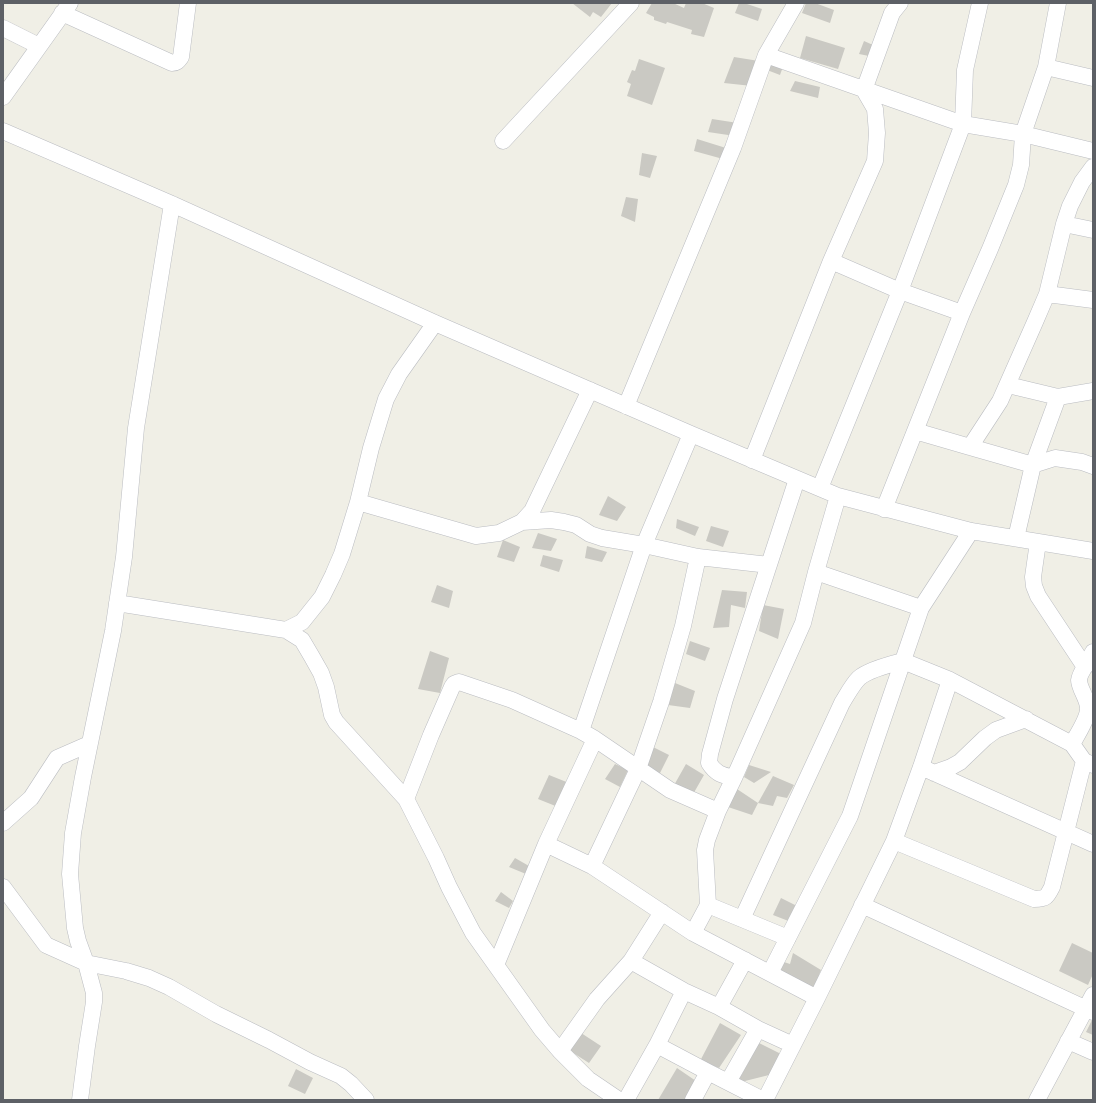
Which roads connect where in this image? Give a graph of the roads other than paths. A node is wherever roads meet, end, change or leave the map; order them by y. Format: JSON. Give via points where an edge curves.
{"nodes":[{"id":1,"x":188,"y":3,"type":"edge"},
{"id":2,"x":631,"y":3,"type":"edge"},
{"id":3,"x":796,"y":3,"type":"edge"},
{"id":4,"x":900,"y":3,"type":"edge"},
{"id":5,"x":980,"y":3,"type":"edge"},
{"id":6,"x":1058,"y":3,"type":"edge"},
{"id":7,"x":66,"y":8,"type":"edge"},
{"id":8,"x":3,"y":28,"type":"edge"},
{"id":9,"x":39,"y":46,"type":"junction"},
{"id":10,"x":766,"y":55,"type":"junction"},
{"id":11,"x":1046,"y":67,"type":"junction"},
{"id":12,"x":1093,"y":78,"type":"edge"},
{"id":13,"x":864,"y":90,"type":"junction"},
{"id":14,"x":3,"y":97,"type":"edge"},
{"id":15,"x":963,"y":124,"type":"junction"},
{"id":16,"x":3,"y":131,"type":"edge"},
{"id":17,"x":1023,"y":134,"type":"junction"},
{"id":18,"x":503,"y":141,"type":"dead end"},
{"id":19,"x":1093,"y":151,"type":"edge"},
{"id":20,"x":1093,"y":167,"type":"edge"},
{"id":21,"x":172,"y":204,"type":"junction"},
{"id":22,"x":1064,"y":224,"type":"junction"},
{"id":23,"x":1093,"y":230,"type":"edge"},
{"id":24,"x":830,"y":261,"type":"junction"},
{"id":25,"x":900,"y":291,"type":"junction"},
{"id":26,"x":1047,"y":294,"type":"junction"},
{"id":27,"x":1093,"y":300,"type":"edge"},
{"id":28,"x":962,"y":313,"type":"junction"},
{"id":29,"x":434,"y":323,"type":"junction"},
{"id":30,"x":1008,"y":385,"type":"junction"},
{"id":31,"x":590,"y":390,"type":"junction"},
{"id":32,"x":1093,"y":391,"type":"edge"},
{"id":33,"x":1058,"y":397,"type":"junction"},
{"id":34,"x":626,"y":406,"type":"junction"},
{"id":35,"x":915,"y":432,"type":"junction"},
{"id":36,"x":691,"y":434,"type":"junction"},
{"id":37,"x":970,"y":447,"type":"junction"},
{"id":38,"x":752,"y":460,"type":"junction"},
{"id":39,"x":1033,"y":465,"type":"junction"},
{"id":40,"x":1093,"y":466,"type":"edge"},
{"id":41,"x":797,"y":479,"type":"junction"},
{"id":42,"x":820,"y":488,"type":"junction"},
{"id":43,"x":838,"y":496,"type":"junction"},
{"id":44,"x":358,"y":502,"type":"junction"},
{"id":45,"x":884,"y":509,"type":"junction"},
{"id":46,"x":522,"y":522,"type":"junction"},
{"id":47,"x":972,"y":531,"type":"junction"},
{"id":48,"x":1016,"y":538,"type":"junction"},
{"id":49,"x":1038,"y":542,"type":"junction"},
{"id":50,"x":644,"y":545,"type":"junction"},
{"id":51,"x":1093,"y":551,"type":"edge"},
{"id":52,"x":698,"y":557,"type":"junction"},
{"id":53,"x":769,"y":565,"type":"junction"},
{"id":54,"x":816,"y":572,"type":"junction"},
{"id":55,"x":117,"y":603,"type":"junction"},
{"id":56,"x":921,"y":608,"type":"junction"},
{"id":57,"x":302,"y":622,"type":"junction"},
{"id":58,"x":286,"y":630,"type":"junction"},
{"id":59,"x":302,"y":640,"type":"junction"},
{"id":60,"x":1093,"y":652,"type":"edge"},
{"id":61,"x":903,"y":660,"type":"junction"},
{"id":62,"x":1085,"y":667,"type":"junction"},
{"id":63,"x":950,"y":680,"type":"junction"},
{"id":64,"x":1088,"y":695,"type":"edge"},
{"id":65,"x":1026,"y":719,"type":"junction"},
{"id":66,"x":588,"y":735,"type":"junction"},
{"id":67,"x":90,"y":744,"type":"junction"},
{"id":68,"x":1072,"y":744,"type":"junction"},
{"id":69,"x":1089,"y":763,"type":"edge"},
{"id":70,"x":638,"y":769,"type":"junction"},
{"id":71,"x":927,"y":770,"type":"junction"},
{"id":72,"x":734,"y":778,"type":"junction"},
{"id":73,"x":406,"y":799,"type":"junction"},
{"id":74,"x":718,"y":811,"type":"junction"},
{"id":75,"x":3,"y":823,"type":"edge"},
{"id":76,"x":1067,"y":832,"type":"junction"},
{"id":77,"x":894,"y":840,"type":"junction"},
{"id":78,"x":546,"y":844,"type":"junction"},
{"id":79,"x":1093,"y":844,"type":"edge"},
{"id":80,"x":592,"y":866,"type":"junction"},
{"id":81,"x":3,"y":887,"type":"edge"},
{"id":82,"x":862,"y":904,"type":"junction"},
{"id":83,"x":708,"y":905,"type":"junction"},
{"id":84,"x":662,"y":912,"type":"junction"},
{"id":85,"x":742,"y":919,"type":"junction"},
{"id":86,"x":693,"y":932,"type":"junction"},
{"id":87,"x":788,"y":938,"type":"junction"},
{"id":88,"x":745,"y":960,"type":"junction"},
{"id":89,"x":630,"y":961,"type":"junction"},
{"id":90,"x":86,"y":964,"type":"junction"},
{"id":91,"x":496,"y":965,"type":"junction"},
{"id":92,"x":770,"y":973,"type":"junction"},
{"id":93,"x":684,"y":991,"type":"junction"},
{"id":94,"x":817,"y":998,"type":"junction"},
{"id":95,"x":1091,"y":1005,"type":"edge"},
{"id":96,"x":719,"y":1007,"type":"junction"},
{"id":97,"x":758,"y":1029,"type":"junction"},
{"id":98,"x":1068,"y":1041,"type":"junction"},
{"id":99,"x":657,"y":1045,"type":"junction"},
{"id":100,"x":793,"y":1045,"type":"junction"},
{"id":101,"x":560,"y":1051,"type":"junction"},
{"id":102,"x":1093,"y":1052,"type":"edge"},
{"id":103,"x":708,"y":1072,"type":"junction"},
{"id":104,"x":728,"y":1082,"type":"junction"},
{"id":105,"x":80,"y":1100,"type":"edge"},
{"id":106,"x":366,"y":1100,"type":"edge"},
{"id":107,"x":619,"y":1100,"type":"edge"},
{"id":108,"x":626,"y":1100,"type":"edge"},
{"id":109,"x":693,"y":1100,"type":"edge"},
{"id":110,"x":764,"y":1100,"type":"edge"},
{"id":111,"x":1037,"y":1100,"type":"edge"}],
"edges":[{"from":1,"to":7,"type":"street","via":[[181,57],[175,63]]},
{"from":2,"to":18,"type":"street"},
{"from":3,"to":10,"type":"street"},
{"from":4,"to":13,"type":"street","via":[[892,13]]},
{"from":5,"to":15,"type":"street","via":[[965,70]]},
{"from":6,"to":11,"type":"street"},
{"from":7,"to":9,"type":"street"},
{"from":8,"to":9,"type":"street"},
{"from":9,"to":14,"type":"street"},
{"from":10,"to":13,"type":"street"},
{"from":10,"to":34,"type":"street","via":[[733,148]]},
{"from":11,"to":12,"type":"street"},
{"from":11,"to":17,"type":"street"},
{"from":13,"to":15,"type":"street"},
{"from":13,"to":24,"type":"street","via":[[875,109],[875,161]]},
{"from":15,"to":17,"type":"street"},
{"from":15,"to":25,"type":"street"},
{"from":16,"to":21,"type":"street"},
{"from":17,"to":19,"type":"street"},
{"from":17,"to":28,"type":"street","via":[[1021,165],[1016,185]]},
{"from":20,"to":22,"type":"street","via":[[1082,182]]},
{"from":21,"to":29,"type":"street"},
{"from":21,"to":55,"type":"street","via":[[136,428]]},
{"from":22,"to":23,"type":"street"},
{"from":22,"to":26,"type":"street"},
{"from":24,"to":25,"type":"street"},
{"from":24,"to":38,"type":"street"},
{"from":25,"to":28,"type":"street"},
{"from":25,"to":42,"type":"street"},
{"from":26,"to":27,"type":"street"},
{"from":26,"to":30,"type":"street"},
{"from":28,"to":35,"type":"street"},
{"from":29,"to":31,"type":"street"},
{"from":29,"to":44,"type":"street","via":[[399,374],[386,399]]},
{"from":30,"to":33,"type":"street"},
{"from":30,"to":37,"type":"street"},
{"from":31,"to":34,"type":"street"},
{"from":31,"to":46,"type":"street","via":[[532,510]]},
{"from":32,"to":33,"type":"street"},
{"from":33,"to":39,"type":"street"},
{"from":34,"to":36,"type":"street"},
{"from":35,"to":37,"type":"street"},
{"from":35,"to":45,"type":"street"},
{"from":36,"to":38,"type":"street"},
{"from":36,"to":50,"type":"street"},
{"from":37,"to":39,"type":"street"},
{"from":38,"to":41,"type":"street"},
{"from":39,"to":40,"type":"street","via":[[1055,458]]},
{"from":39,"to":48,"type":"street"},
{"from":41,"to":42,"type":"street"},
{"from":41,"to":53,"type":"street"},
{"from":42,"to":43,"type":"street"},
{"from":43,"to":45,"type":"street"},
{"from":43,"to":54,"type":"street"},
{"from":44,"to":46,"type":"street","via":[[476,536],[499,533]]},
{"from":44,"to":57,"type":"street","via":[[333,575],[322,597]]},
{"from":45,"to":47,"type":"street"},
{"from":46,"to":50,"type":"street","via":[[564,522],[602,538]]},
{"from":47,"to":48,"type":"street"},
{"from":47,"to":56,"type":"street"},
{"from":48,"to":49,"type":"street"},
{"from":49,"to":51,"type":"street"},
{"from":49,"to":62,"type":"street","via":[[1032,577],[1034,586]]},
{"from":50,"to":52,"type":"street"},
{"from":50,"to":66,"type":"street"},
{"from":52,"to":53,"type":"street"},
{"from":52,"to":70,"type":"street","via":[[683,626]]},
{"from":53,"to":72,"type":"street","via":[[725,699],[709,763],[719,774]]},
{"from":54,"to":56,"type":"street"},
{"from":54,"to":72,"type":"street","via":[[803,623]]},
{"from":55,"to":58,"type":"street"},
{"from":55,"to":67,"type":"street"},
{"from":56,"to":61,"type":"street"},
{"from":57,"to":58,"type":"street"},
{"from":57,"to":59,"type":"street"},
{"from":58,"to":59,"type":"street"},
{"from":59,"to":73,"type":"street","via":[[321,673],[336,722]]},
{"from":60,"to":62,"type":"street"},
{"from":61,"to":63,"type":"street"},
{"from":61,"to":85,"type":"street","via":[[869,672],[853,685]]},
{"from":61,"to":87,"type":"street","via":[[850,816]]},
{"from":62,"to":64,"type":"street","via":[[1079,682]]},
{"from":63,"to":65,"type":"street"},
{"from":63,"to":71,"type":"street"},
{"from":64,"to":68,"type":"street","via":[[1088,711]]},
{"from":65,"to":68,"type":"street"},
{"from":65,"to":71,"type":"street","via":[[996,730],[951,767]]},
{"from":66,"to":70,"type":"street"},
{"from":66,"to":73,"type":"street","via":[[512,700],[456,683],[431,735]]},
{"from":66,"to":78,"type":"street"},
{"from":67,"to":75,"type":"street","via":[[57,758],[31,798]]},
{"from":67,"to":90,"type":"street","via":[[73,833],[70,874],[75,928]]},
{"from":68,"to":69,"type":"street"},
{"from":69,"to":76,"type":"street"},
{"from":70,"to":74,"type":"street","via":[[670,790]]},
{"from":70,"to":80,"type":"street"},
{"from":71,"to":76,"type":"street"},
{"from":71,"to":77,"type":"street"},
{"from":72,"to":74,"type":"street"},
{"from":73,"to":91,"type":"street","via":[[473,933]]},
{"from":74,"to":83,"type":"street","via":[[705,850]]},
{"from":76,"to":77,"type":"street","via":[[1052,887],[1043,899],[1034,899]]},
{"from":76,"to":79,"type":"street"},
{"from":77,"to":82,"type":"street"},
{"from":78,"to":80,"type":"street"},
{"from":78,"to":91,"type":"street"},
{"from":80,"to":84,"type":"street"},
{"from":81,"to":90,"type":"street","via":[[46,945]]},
{"from":82,"to":94,"type":"street"},
{"from":82,"to":95,"type":"street"},
{"from":83,"to":85,"type":"street"},
{"from":83,"to":86,"type":"street"},
{"from":84,"to":86,"type":"street"},
{"from":84,"to":89,"type":"street"},
{"from":85,"to":87,"type":"street"},
{"from":86,"to":88,"type":"street"},
{"from":87,"to":92,"type":"street"},
{"from":88,"to":92,"type":"street"},
{"from":88,"to":96,"type":"street"},
{"from":89,"to":93,"type":"street"},
{"from":89,"to":101,"type":"street","via":[[597,999]]},
{"from":90,"to":105,"type":"street","via":[[94,1002]]},
{"from":90,"to":106,"type":"street","via":[[126,971],[169,987],[216,1014],[341,1076]]},
{"from":91,"to":101,"type":"street"},
{"from":92,"to":94,"type":"street"},
{"from":93,"to":96,"type":"street"},
{"from":93,"to":99,"type":"street"},
{"from":94,"to":100,"type":"street"},
{"from":95,"to":98,"type":"street"},
{"from":96,"to":97,"type":"street"},
{"from":97,"to":100,"type":"street"},
{"from":97,"to":104,"type":"street"},
{"from":98,"to":102,"type":"street"},
{"from":98,"to":111,"type":"street"},
{"from":99,"to":103,"type":"street"},
{"from":99,"to":108,"type":"street"},
{"from":100,"to":110,"type":"street"},
{"from":101,"to":107,"type":"street","via":[[588,1079]]},
{"from":103,"to":104,"type":"street"},
{"from":103,"to":109,"type":"street"},
{"from":104,"to":110,"type":"street"}]}
